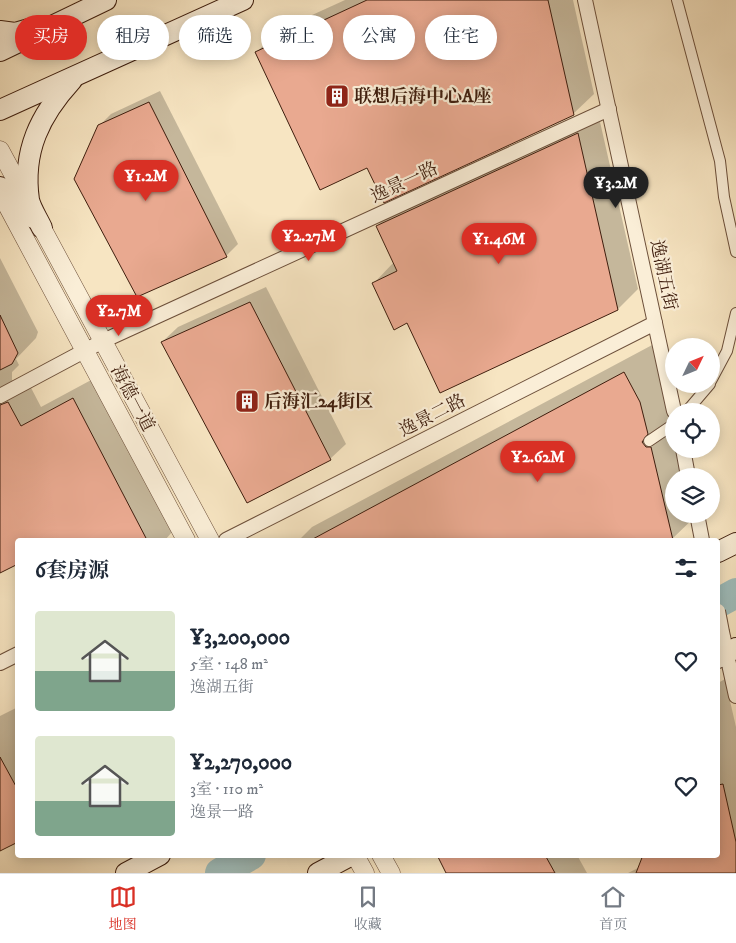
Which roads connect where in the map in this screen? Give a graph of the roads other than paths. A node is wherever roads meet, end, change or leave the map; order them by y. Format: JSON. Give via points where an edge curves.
{"nodes":[{"id":1,"x":106,"y":0,"type":"edge"},
{"id":2,"x":242,"y":0,"type":"edge"},
{"id":3,"x":585,"y":0,"type":"edge"},
{"id":4,"x":677,"y":0,"type":"edge"},
{"id":5,"x":72,"y":15,"type":"edge"},
{"id":6,"x":0,"y":32,"type":"edge"},
{"id":7,"x":15,"y":33,"type":"edge"},
{"id":8,"x":15,"y":43,"type":"edge"},
{"id":9,"x":0,"y":51,"type":"edge"},
{"id":10,"x":77,"y":74,"type":"junction"},
{"id":11,"x":0,"y":110,"type":"edge"},
{"id":12,"x":609,"y":110,"type":"junction"},
{"id":13,"x":0,"y":150,"type":"edge"},
{"id":14,"x":0,"y":187,"type":"edge"},
{"id":15,"x":0,"y":192,"type":"edge"},
{"id":16,"x":42,"y":228,"type":"junction"},
{"id":17,"x":736,"y":252,"type":"edge"},
{"id":18,"x":736,"y":313,"type":"edge"},
{"id":19,"x":655,"y":323,"type":"junction"},
{"id":20,"x":103,"y":341,"type":"junction"},
{"id":21,"x":85,"y":351,"type":"junction"},
{"id":22,"x":720,"y":364,"type":"edge"},
{"id":23,"x":702,"y":393,"type":"edge"},
{"id":24,"x":0,"y":396,"type":"edge"},
{"id":25,"x":672,"y":403,"type":"edge"},
{"id":26,"x":694,"y":403,"type":"edge"},
{"id":27,"x":665,"y":430,"type":"edge"},
{"id":28,"x":649,"y":441,"type":"dead end"},
{"id":29,"x":699,"y":523,"type":"edge"},
{"id":30,"x":185,"y":538,"type":"edge"},
{"id":31,"x":209,"y":538,"type":"edge"},
{"id":32,"x":230,"y":538,"type":"edge"},
{"id":33,"x":702,"y":538,"type":"edge"},
{"id":34,"x":736,"y":543,"type":"edge"},
{"id":35,"x":720,"y":551,"type":"edge"},
{"id":36,"x":720,"y":622,"type":"edge"},
{"id":37,"x":727,"y":653,"type":"edge"},
{"id":38,"x":15,"y":655,"type":"edge"},
{"id":39,"x":1,"y":659,"type":"edge"},
{"id":40,"x":736,"y":696,"type":"edge"},
{"id":41,"x":154,"y":858,"type":"edge"},
{"id":42,"x":347,"y":858,"type":"edge"},
{"id":43,"x":355,"y":858,"type":"edge"},
{"id":44,"x":383,"y":858,"type":"edge"},
{"id":45,"x":126,"y":873,"type":"edge"},
{"id":46,"x":318,"y":873,"type":"edge"},
{"id":47,"x":365,"y":873,"type":"edge"},
{"id":48,"x":391,"y":873,"type":"edge"}],
"edges":[{"from":1,"to":5,"type":"main road"},
{"from":2,"to":10,"type":"main road"},
{"from":3,"to":12,"type":"street","name":"逸湖五街"},
{"from":4,"to":17,"type":"street","via":[[720,161]]},
{"from":6,"to":7,"type":"main road"},
{"from":8,"to":9,"type":"main road"},
{"from":10,"to":11,"type":"main road"},
{"from":10,"to":16,"type":"main road","via":[[47,110],[34,136],[28,177],[30,201]]},
{"from":12,"to":19,"type":"street","name":"逸湖五街"},
{"from":12,"to":20,"type":"street","name":"逸景一路"},
{"from":13,"to":16,"type":"street","name":"海德一道"},
{"from":14,"to":16,"type":"main road","via":[[20,203]]},
{"from":15,"to":21,"type":"street","name":"海德一道"},
{"from":16,"to":20,"type":"street","name":"海德一道"},
{"from":18,"to":22,"type":"street","via":[[727,351]]},
{"from":19,"to":25,"type":"street","name":"逸湖五街"},
{"from":19,"to":32,"type":"street","name":"逸景二路"},
{"from":20,"to":21,"type":"street","name":"逸景一路"},
{"from":20,"to":31,"type":"street","name":"海德一道"},
{"from":21,"to":24,"type":"street","name":"逸景一路"},
{"from":21,"to":30,"type":"street","name":"海德一道"},
{"from":23,"to":26,"type":"street"},
{"from":27,"to":28,"type":"street"},
{"from":29,"to":33,"type":"street"},
{"from":34,"to":35,"type":"main road"},
{"from":36,"to":37,"type":"street","bridge":true},
{"from":37,"to":40,"type":"street"},
{"from":38,"to":39,"type":"street"},
{"from":41,"to":45,"type":"main road"},
{"from":42,"to":46,"type":"main road"},
{"from":43,"to":47,"type":"street"},
{"from":44,"to":48,"type":"street"}]}
